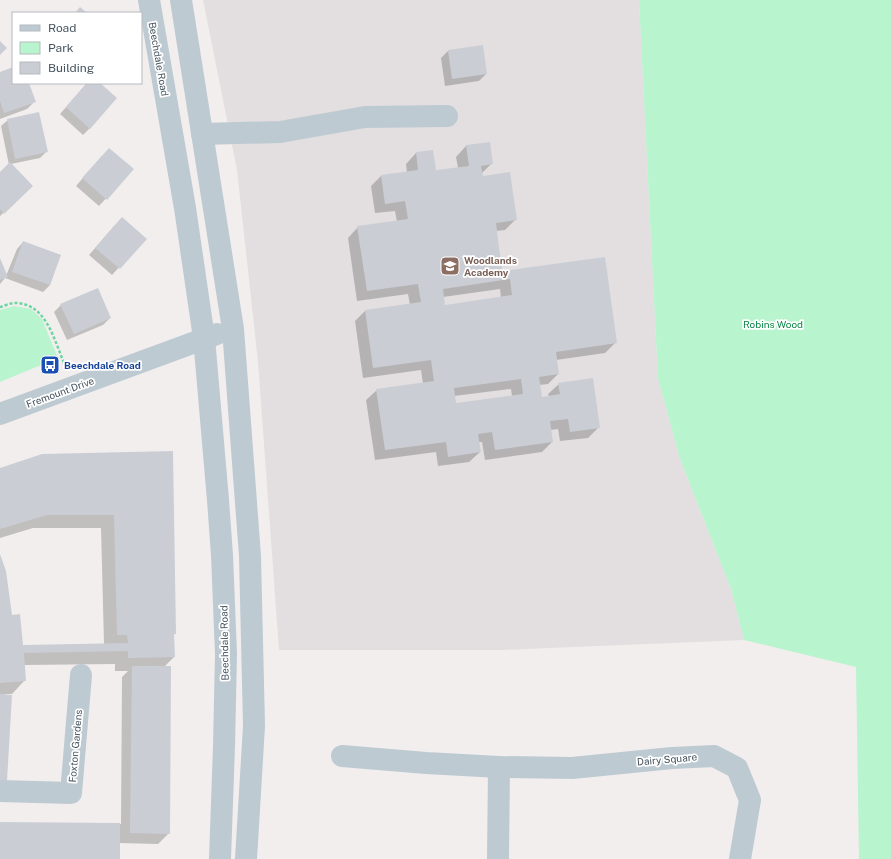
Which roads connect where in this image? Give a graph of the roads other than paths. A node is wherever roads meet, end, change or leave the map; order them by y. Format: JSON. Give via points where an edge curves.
{"nodes":[{"id":1,"x":149,"y":0,"type":"edge"},
{"id":2,"x":180,"y":0,"type":"edge"},
{"id":3,"x":447,"y":116,"type":"dead end"},
{"id":4,"x":202,"y":134,"type":"junction"},
{"id":5,"x":233,"y":329,"type":"junction"},
{"id":6,"x":204,"y":338,"type":"junction"},
{"id":7,"x":0,"y":414,"type":"edge"},
{"id":8,"x":82,"y":675,"type":"dead end"},
{"id":9,"x":342,"y":756,"type":"dead end"},
{"id":10,"x":499,"y":767,"type":"junction"},
{"id":11,"x":0,"y":791,"type":"edge"},
{"id":12,"x":220,"y":859,"type":"edge"},
{"id":13,"x":246,"y":859,"type":"edge"},
{"id":14,"x":498,"y":859,"type":"edge"},
{"id":15,"x":740,"y":859,"type":"edge"}],
"edges":[{"from":1,"to":6,"type":"street","name":"Beechdale Road","via":[[186,208]]},
{"from":2,"to":4,"type":"street"},
{"from":3,"to":4,"type":"street","via":[[365,117],[280,132]]},
{"from":4,"to":5,"type":"street"},
{"from":5,"to":6,"type":"street","name":"Fremount Drive"},
{"from":5,"to":13,"type":"street","via":[[250,556],[254,726]]},
{"from":6,"to":7,"type":"street","name":"Fremount Drive"},
{"from":6,"to":12,"type":"street","name":"Beechdale Road","via":[[221,547],[225,647]]},
{"from":8,"to":11,"type":"street","name":"Foxton Gardens","via":[[71,793]]},
{"from":9,"to":10,"type":"street","name":"Dairy Square"},
{"from":10,"to":14,"type":"street"},
{"from":10,"to":15,"type":"street","name":"Dairy Square","via":[[572,768],[714,756],[737,768],[750,800]]}]}
